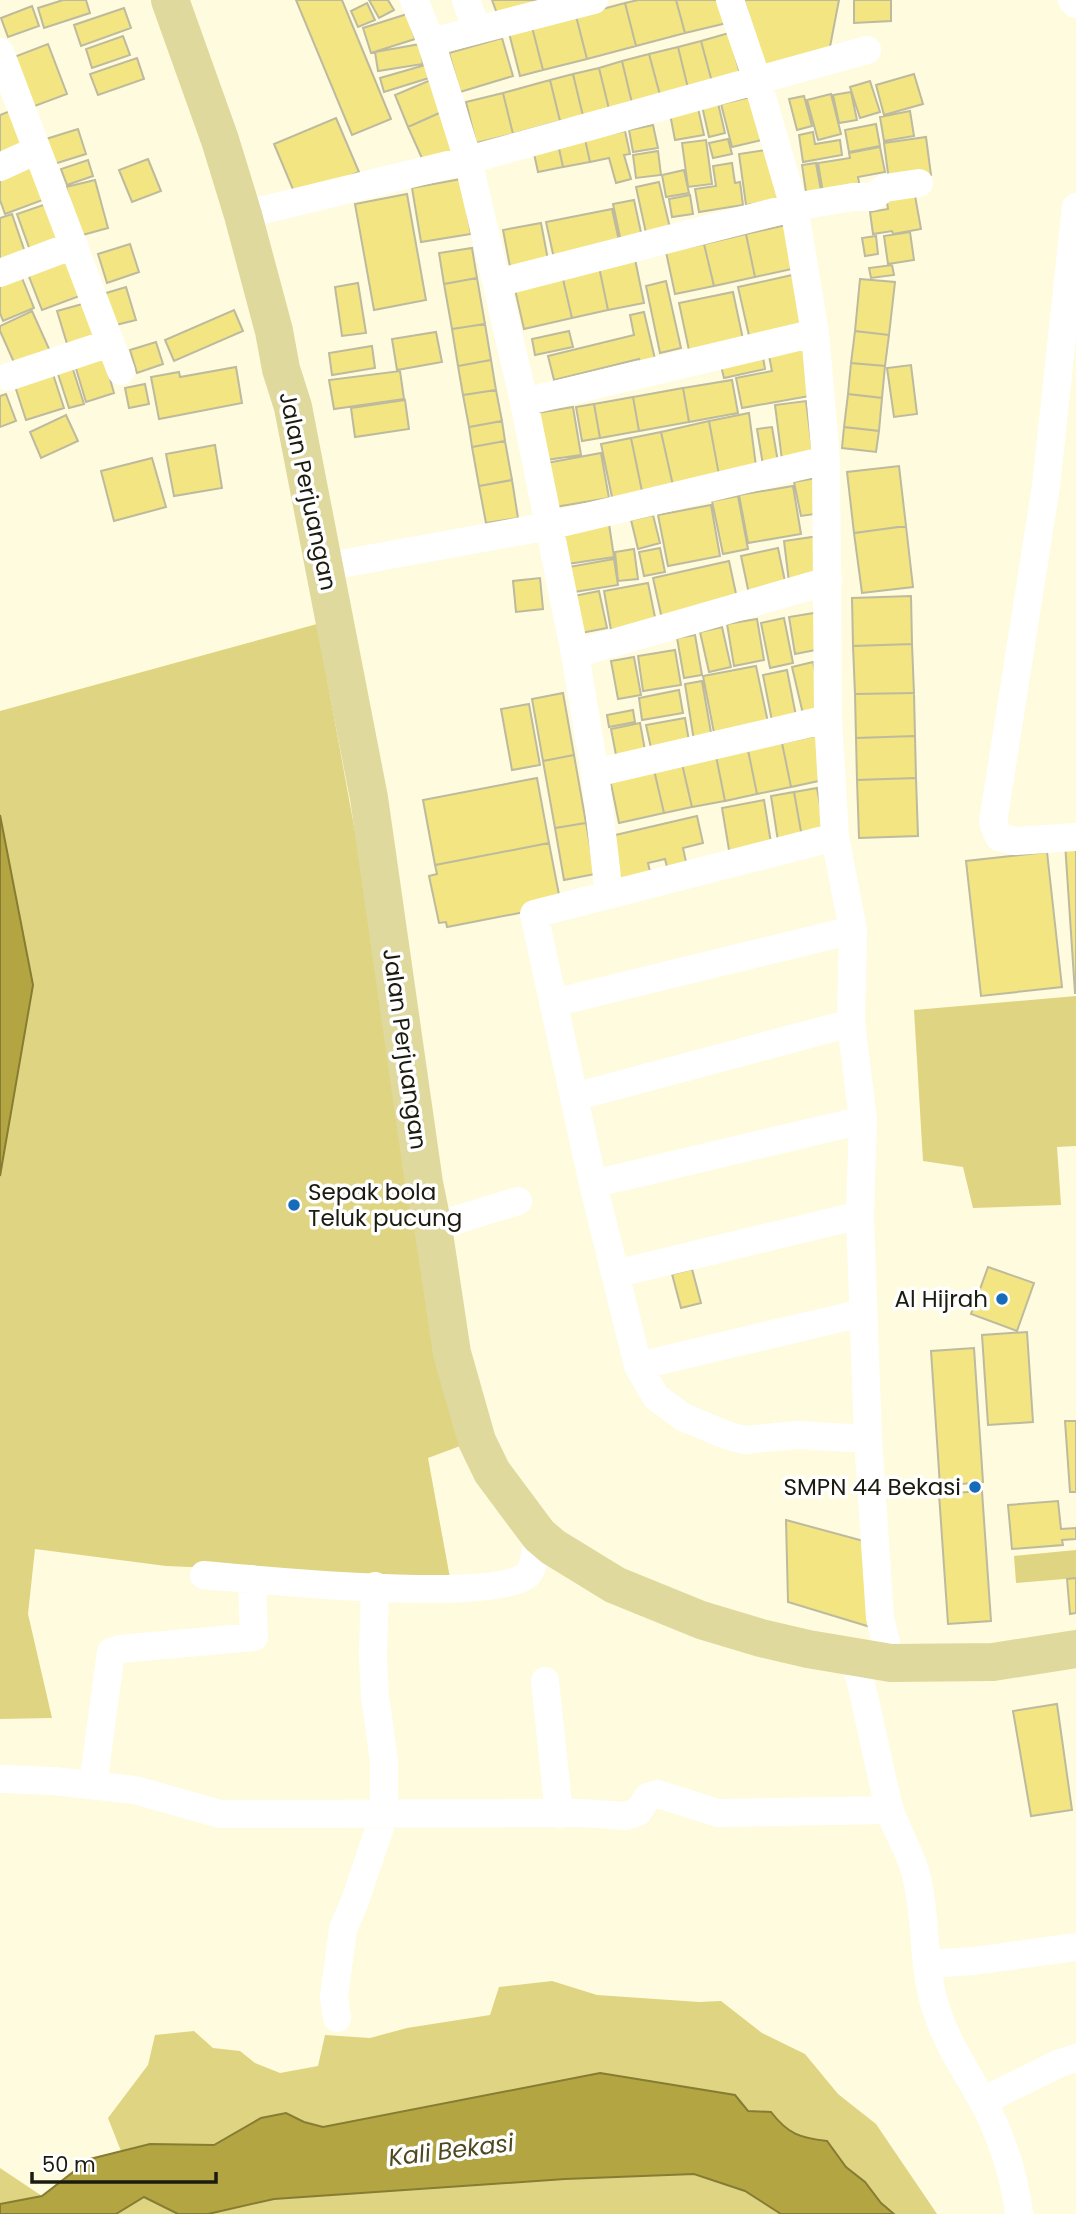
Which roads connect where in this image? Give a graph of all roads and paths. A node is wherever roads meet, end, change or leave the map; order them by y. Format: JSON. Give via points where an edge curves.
{"nodes":[{"id":1,"x":170,"y":0,"type":"edge"},
{"id":2,"x":415,"y":0,"type":"edge"},
{"id":3,"x":466,"y":0,"type":"edge"},
{"id":4,"x":593,"y":0,"type":"edge"},
{"id":5,"x":730,"y":0,"type":"edge"},
{"id":6,"x":477,"y":30,"type":"junction"},
{"id":7,"x":431,"y":42,"type":"junction"},
{"id":8,"x":867,"y":50,"type":"dead end"},
{"id":9,"x":1,"y":59,"type":"edge"},
{"id":10,"x":757,"y":80,"type":"junction"},
{"id":11,"x":37,"y":150,"type":"junction"},
{"id":12,"x":468,"y":160,"type":"junction"},
{"id":13,"x":0,"y":167,"type":"edge"},
{"id":14,"x":919,"y":183,"type":"dead end"},
{"id":15,"x":794,"y":207,"type":"junction"},
{"id":16,"x":1076,"y":207,"type":"edge"},
{"id":17,"x":243,"y":215,"type":"junction"},
{"id":18,"x":74,"y":245,"type":"junction"},
{"id":19,"x":0,"y":273,"type":"edge"},
{"id":20,"x":497,"y":283,"type":"junction"},
{"id":21,"x":815,"y":332,"type":"junction"},
{"id":22,"x":110,"y":343,"type":"junction"},
{"id":23,"x":121,"y":371,"type":"dead end"},
{"id":24,"x":9,"y":377,"type":"dead end"},
{"id":25,"x":524,"y":402,"type":"junction"},
{"id":26,"x":826,"y":460,"type":"junction"},
{"id":27,"x":549,"y":526,"type":"junction"},
{"id":28,"x":324,"y":566,"type":"junction"},
{"id":29,"x":828,"y":581,"type":"junction"},
{"id":30,"x":575,"y":654,"type":"junction"},
{"id":31,"x":828,"y":719,"type":"junction"},
{"id":32,"x":595,"y":774,"type":"junction"},
{"id":33,"x":835,"y":837,"type":"junction"},
{"id":34,"x":1076,"y":837,"type":"edge"},
{"id":35,"x":609,"y":895,"type":"junction"},
{"id":36,"x":853,"y":930,"type":"junction"},
{"id":37,"x":553,"y":1003,"type":"junction"},
{"id":38,"x":851,"y":1023,"type":"junction"},
{"id":39,"x":574,"y":1097,"type":"junction"},
{"id":40,"x":863,"y":1120,"type":"junction"},
{"id":41,"x":593,"y":1184,"type":"junction"},
{"id":42,"x":518,"y":1201,"type":"dead end"},
{"id":43,"x":860,"y":1215,"type":"junction"},
{"id":44,"x":433,"y":1227,"type":"junction"},
{"id":45,"x":615,"y":1274,"type":"junction"},
{"id":46,"x":862,"y":1314,"type":"junction"},
{"id":47,"x":638,"y":1366,"type":"junction"},
{"id":48,"x":868,"y":1439,"type":"junction"},
{"id":49,"x":539,"y":1535,"type":"junction"},
{"id":50,"x":204,"y":1575,"type":"dead end"},
{"id":51,"x":252,"y":1579,"type":"junction"},
{"id":52,"x":375,"y":1586,"type":"junction"},
{"id":53,"x":1076,"y":1649,"type":"edge"},
{"id":54,"x":854,"y":1657,"type":"junction"},
{"id":55,"x":891,"y":1663,"type":"junction"},
{"id":56,"x":545,"y":1681,"type":"dead end"},
{"id":57,"x":0,"y":1779,"type":"edge"},
{"id":58,"x":93,"y":1785,"type":"junction"},
{"id":59,"x":889,"y":1810,"type":"junction"},
{"id":60,"x":559,"y":1814,"type":"junction"},
{"id":61,"x":384,"y":1815,"type":"junction"},
{"id":62,"x":1076,"y":1947,"type":"edge"},
{"id":63,"x":927,"y":1964,"type":"junction"},
{"id":64,"x":337,"y":2018,"type":"dead end"},
{"id":65,"x":1076,"y":2058,"type":"edge"},
{"id":66,"x":983,"y":2101,"type":"junction"},
{"id":67,"x":1018,"y":2214,"type":"edge"}],
"edges":[{"from":1,"to":17,"type":"main road","name":"Jalan Perjuangan"},
{"from":2,"to":7,"type":"street"},
{"from":3,"to":6,"type":"street"},
{"from":4,"to":6,"type":"street"},
{"from":5,"to":10,"type":"street"},
{"from":6,"to":7,"type":"street"},
{"from":7,"to":12,"type":"street"},
{"from":8,"to":10,"type":"street"},
{"from":9,"to":11,"type":"street"},
{"from":10,"to":12,"type":"street"},
{"from":10,"to":15,"type":"street"},
{"from":11,"to":13,"type":"street"},
{"from":11,"to":18,"type":"street"},
{"from":12,"to":17,"type":"street"},
{"from":12,"to":20,"type":"street"},
{"from":14,"to":15,"type":"street","via":[[884,188],[872,197]]},
{"from":15,"to":20,"type":"street"},
{"from":15,"to":21,"type":"street"},
{"from":16,"to":34,"type":"street","via":[[1045,486],[993,821],[999,837],[1016,841]]},
{"from":17,"to":28,"type":"main road","name":"Jalan Perjuangan","via":[[293,407]]},
{"from":18,"to":19,"type":"street"},
{"from":18,"to":22,"type":"street"},
{"from":20,"to":25,"type":"street"},
{"from":21,"to":25,"type":"street"},
{"from":21,"to":26,"type":"street"},
{"from":22,"to":23,"type":"street"},
{"from":22,"to":24,"type":"street"},
{"from":25,"to":27,"type":"street"},
{"from":26,"to":27,"type":"street"},
{"from":26,"to":29,"type":"street"},
{"from":27,"to":28,"type":"street"},
{"from":27,"to":30,"type":"street"},
{"from":28,"to":44,"type":"main road","name":"Jalan Perjuangan","via":[[369,798]]},
{"from":29,"to":30,"type":"street"},
{"from":29,"to":31,"type":"street"},
{"from":30,"to":32,"type":"street"},
{"from":31,"to":32,"type":"street"},
{"from":31,"to":33,"type":"street"},
{"from":32,"to":35,"type":"street"},
{"from":33,"to":35,"type":"street"},
{"from":33,"to":36,"type":"street"},
{"from":35,"to":37,"type":"street","via":[[534,914]]},
{"from":36,"to":37,"type":"street"},
{"from":36,"to":38,"type":"street"},
{"from":37,"to":39,"type":"street"},
{"from":38,"to":39,"type":"street"},
{"from":38,"to":40,"type":"street"},
{"from":39,"to":41,"type":"street"},
{"from":40,"to":41,"type":"street"},
{"from":40,"to":43,"type":"street"},
{"from":41,"to":45,"type":"street"},
{"from":42,"to":44,"type":"street"},
{"from":43,"to":45,"type":"street"},
{"from":43,"to":46,"type":"street"},
{"from":44,"to":49,"type":"main road","name":"Jalan Perjuangan","via":[[452,1353],[477,1441],[492,1472]]},
{"from":45,"to":47,"type":"street"},
{"from":46,"to":47,"type":"street"},
{"from":46,"to":48,"type":"street"},
{"from":47,"to":48,"type":"street","via":[[656,1396],[683,1417],[726,1435],[744,1440],[797,1435]]},
{"from":48,"to":55,"type":"street","via":[[880,1618]]},
{"from":49,"to":52,"type":"street","via":[[530,1571],[524,1577],[497,1585],[452,1588]]},
{"from":49,"to":54,"type":"main road","name":"Jalan Perjuangan","via":[[615,1585],[701,1620]]},
{"from":50,"to":51,"type":"street"},
{"from":51,"to":52,"type":"street"},
{"from":51,"to":58,"type":"street","via":[[254,1637],[111,1652]]},
{"from":52,"to":61,"type":"street","via":[[373,1655],[384,1760]]},
{"from":53,"to":55,"type":"main road","name":"Jalan Perjuangan","via":[[993,1662]]},
{"from":54,"to":55,"type":"main road","name":"Jalan Perjuangan"},
{"from":54,"to":59,"type":"street"},
{"from":56,"to":60,"type":"street"},
{"from":57,"to":58,"type":"street"},
{"from":58,"to":61,"type":"street","via":[[135,1790],[220,1814]]},
{"from":59,"to":60,"type":"street","via":[[718,1813],[658,1794],[648,1797],[633,1815]]},
{"from":59,"to":63,"type":"street","via":[[915,1871]]},
{"from":60,"to":61,"type":"street"},
{"from":61,"to":64,"type":"street","via":[[343,1929],[334,1997]]},
{"from":62,"to":63,"type":"street"},
{"from":63,"to":66,"type":"street","via":[[948,2044]]},
{"from":65,"to":66,"type":"street"},
{"from":66,"to":67,"type":"street","via":[[1015,2180]]}]}
